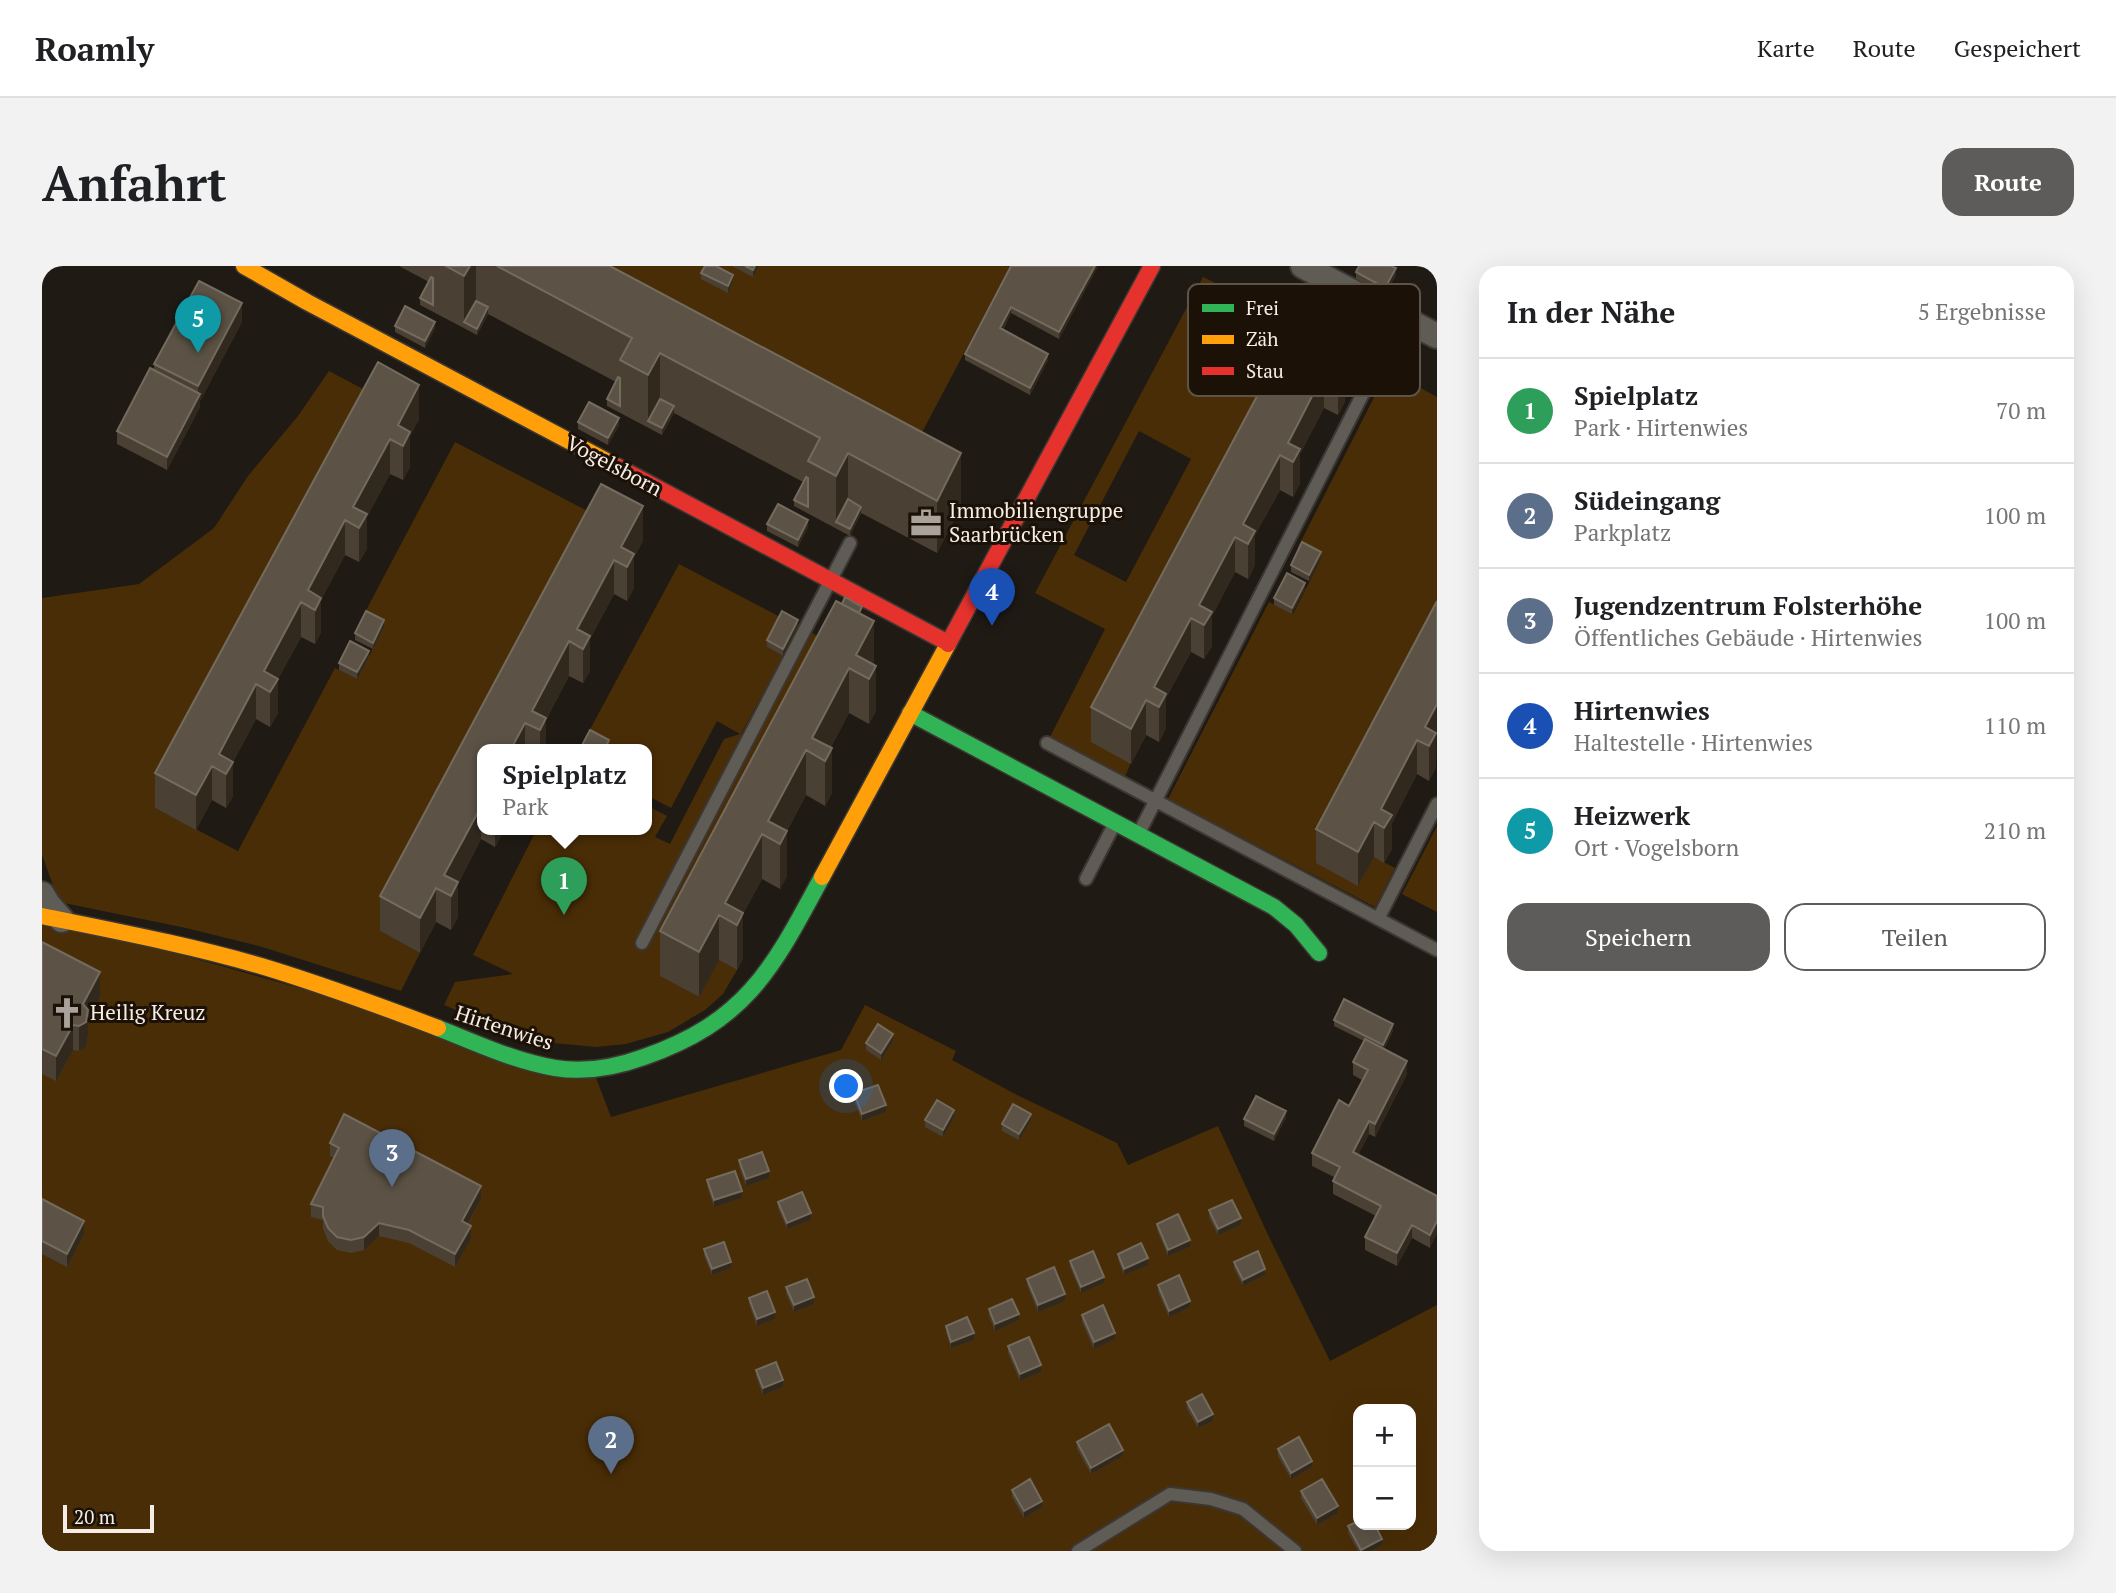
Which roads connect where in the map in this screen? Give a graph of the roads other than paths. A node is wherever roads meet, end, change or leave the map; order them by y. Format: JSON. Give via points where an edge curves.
{"nodes":[{"id":1,"x":244,"y":266,"type":"edge"},
{"id":2,"x":1152,"y":266,"type":"edge"},
{"id":3,"x":1303,"y":266,"type":"edge"},
{"id":4,"x":277,"y":277,"type":"edge"},
{"id":5,"x":1338,"y":284,"type":"edge"},
{"id":6,"x":1420,"y":327,"type":"edge"},
{"id":7,"x":1437,"y":336,"type":"edge"},
{"id":8,"x":1362,"y":396,"type":"edge"},
{"id":9,"x":850,"y":543,"type":"dead end"},
{"id":10,"x":830,"y":580,"type":"junction"},
{"id":11,"x":948,"y":643,"type":"junction"},
{"id":12,"x":910,"y":713,"type":"junction"},
{"id":13,"x":1047,"y":743,"type":"dead end"},
{"id":14,"x":1156,"y":800,"type":"junction"},
{"id":15,"x":1437,"y":804,"type":"edge"},
{"id":16,"x":1115,"y":822,"type":"junction"},
{"id":17,"x":1138,"y":834,"type":"junction"},
{"id":18,"x":1086,"y":879,"type":"dead end"},
{"id":19,"x":42,"y":894,"type":"edge"},
{"id":20,"x":52,"y":918,"type":"edge"},
{"id":21,"x":1378,"y":919,"type":"junction"},
{"id":22,"x":642,"y":943,"type":"dead end"},
{"id":23,"x":1437,"y":950,"type":"edge"},
{"id":24,"x":1318,"y":953,"type":"dead end"},
{"id":25,"x":1078,"y":1551,"type":"edge"},
{"id":26,"x":1295,"y":1551,"type":"edge"}],
"edges":[{"from":1,"to":4,"type":"street","name":"Vogelsborn"},
{"from":2,"to":11,"type":"street","name":"Hirtenwies"},
{"from":3,"to":5,"type":"street"},
{"from":4,"to":10,"type":"street","name":"Vogelsborn"},
{"from":6,"to":7,"type":"street"},
{"from":8,"to":14,"type":"lane"},
{"from":9,"to":10,"type":"lane"},
{"from":10,"to":11,"type":"street","name":"Vogelsborn"},
{"from":10,"to":22,"type":"lane"},
{"from":11,"to":12,"type":"street","name":"Hirtenwies"},
{"from":12,"to":16,"type":"street"},
{"from":12,"to":20,"type":"street","name":"Hirtenwies","via":[[783,949],[756,986],[719,1023],[666,1051],[619,1066],[593,1070],[536,1064],[266,968],[198,948]]},
{"from":13,"to":14,"type":"lane"},
{"from":14,"to":17,"type":"lane"},
{"from":14,"to":21,"type":"lane"},
{"from":15,"to":21,"type":"lane"},
{"from":16,"to":17,"type":"street"},
{"from":16,"to":18,"type":"lane"},
{"from":17,"to":24,"type":"street","via":[[1274,907]]},
{"from":19,"to":20,"type":"street"},
{"from":21,"to":23,"type":"lane"},
{"from":25,"to":26,"type":"lane","via":[[1170,1494],[1243,1509]]}]}
